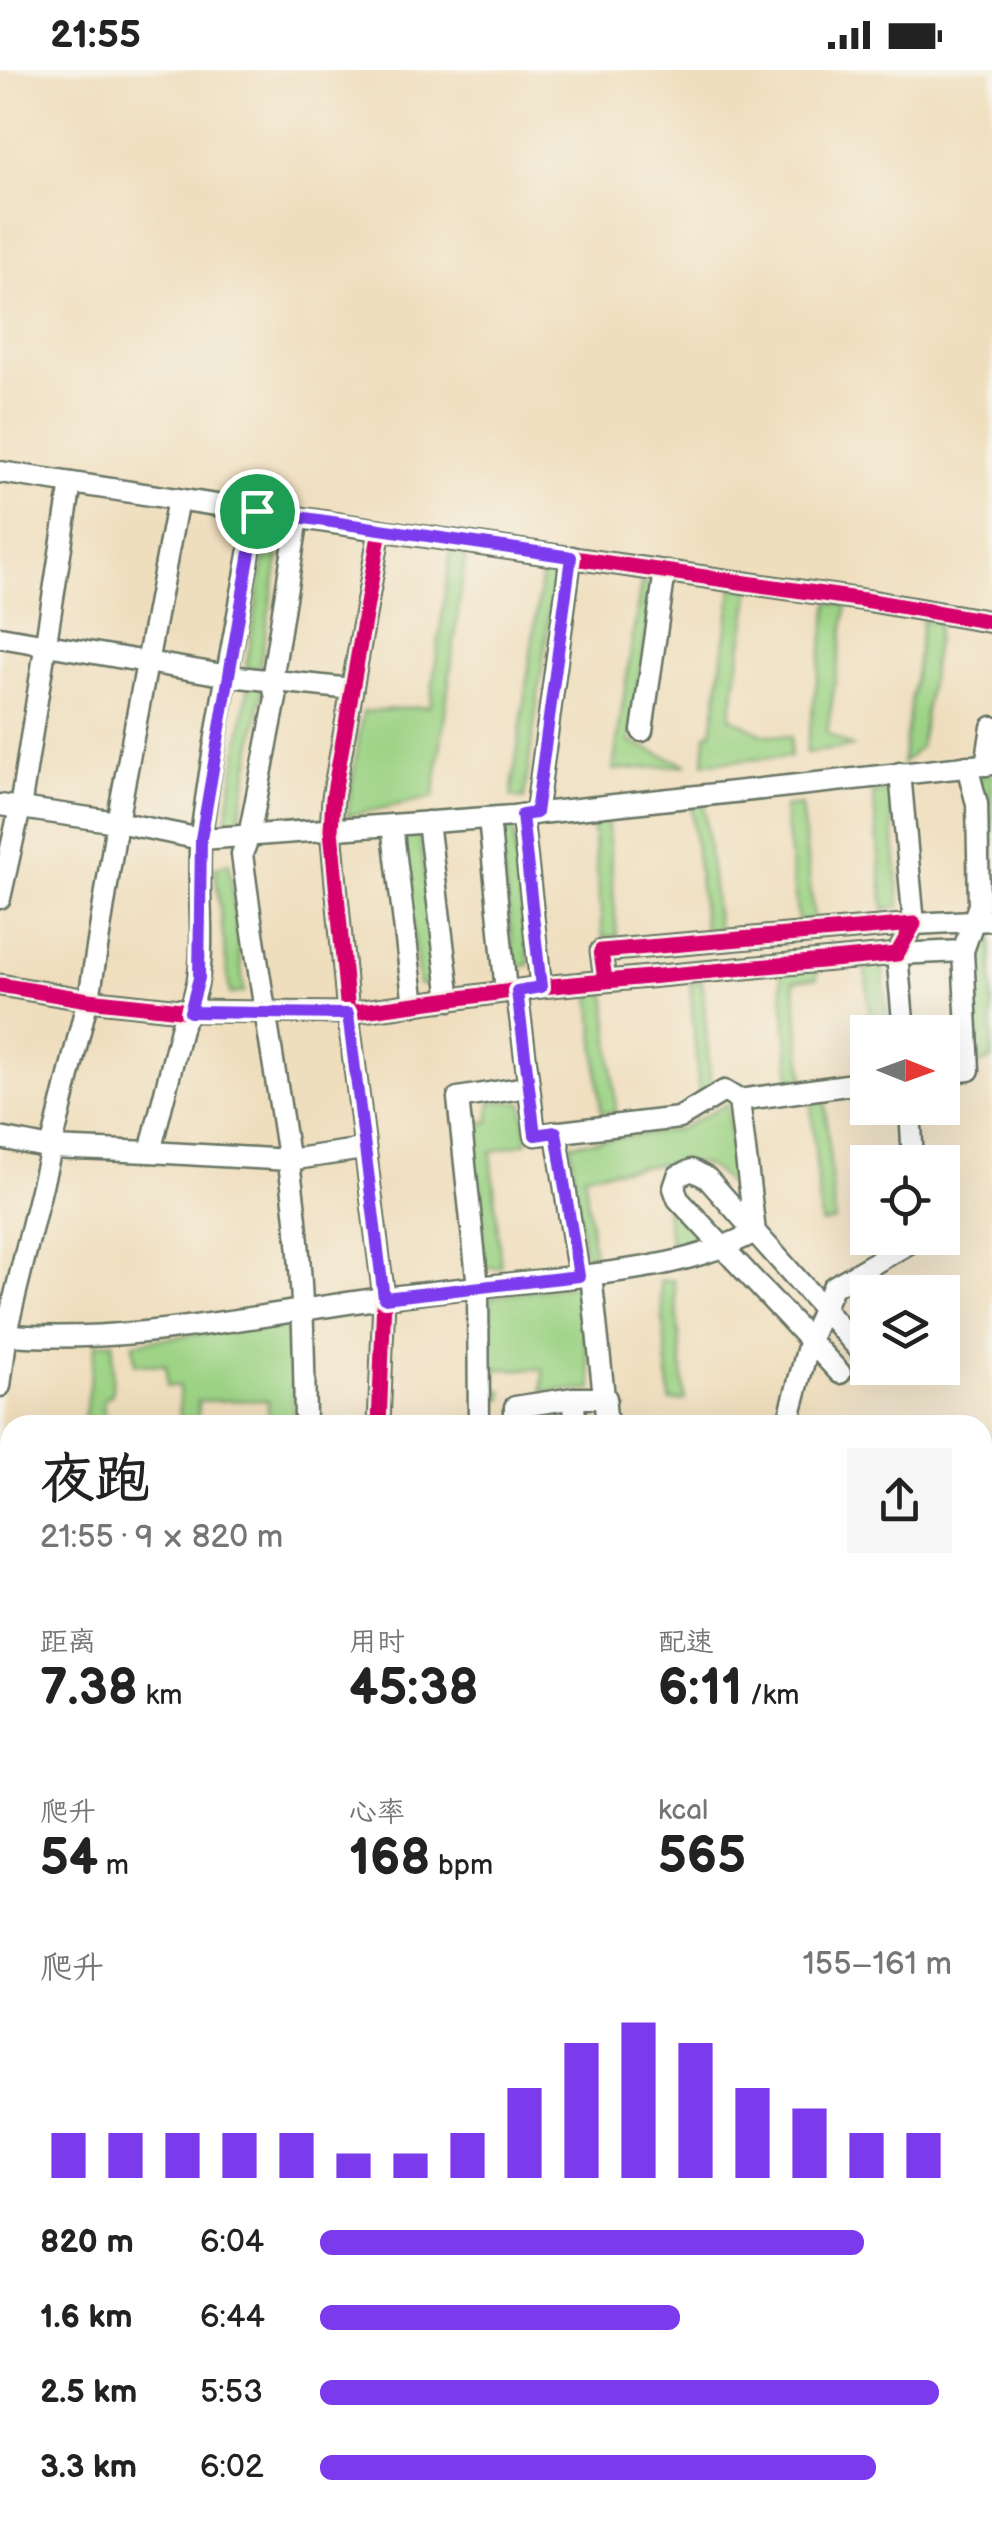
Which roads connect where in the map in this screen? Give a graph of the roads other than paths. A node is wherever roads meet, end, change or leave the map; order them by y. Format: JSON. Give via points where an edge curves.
{"nodes":[{"id":1,"x":0,"y":472,"type":"edge"},
{"id":2,"x":71,"y":483,"type":"junction"},
{"id":3,"x":178,"y":499,"type":"junction"},
{"id":4,"x":257,"y":511,"type":"junction"},
{"id":5,"x":298,"y":518,"type":"junction"},
{"id":6,"x":380,"y":530,"type":"junction"},
{"id":7,"x":571,"y":557,"type":"junction"},
{"id":8,"x":665,"y":571,"type":"junction"},
{"id":9,"x":992,"y":622,"type":"edge"},
{"id":10,"x":0,"y":638,"type":"edge"},
{"id":11,"x":45,"y":645,"type":"junction"},
{"id":12,"x":149,"y":663,"type":"junction"},
{"id":13,"x":229,"y":676,"type":"junction"},
{"id":14,"x":272,"y":680,"type":"junction"},
{"id":15,"x":352,"y":689,"type":"junction"},
{"id":16,"x":992,"y":727,"type":"edge"},
{"id":17,"x":642,"y":731,"type":"dead end"},
{"id":18,"x":982,"y":765,"type":"edge"},
{"id":19,"x":900,"y":773,"type":"junction"},
{"id":20,"x":10,"y":807,"type":"edge"},
{"id":21,"x":529,"y":814,"type":"junction"},
{"id":22,"x":489,"y":818,"type":"junction"},
{"id":23,"x":117,"y":822,"type":"junction"},
{"id":24,"x":428,"y":822,"type":"junction"},
{"id":25,"x":392,"y":825,"type":"junction"},
{"id":26,"x":331,"y":830,"type":"junction"},
{"id":27,"x":249,"y":836,"type":"junction"},
{"id":28,"x":201,"y":839,"type":"junction"},
{"id":29,"x":0,"y":898,"type":"edge"},
{"id":30,"x":983,"y":920,"type":"edge"},
{"id":31,"x":914,"y":924,"type":"junction"},
{"id":32,"x":962,"y":950,"type":"junction"},
{"id":33,"x":898,"y":954,"type":"junction"},
{"id":34,"x":605,"y":980,"type":"junction"},
{"id":35,"x":0,"y":984,"type":"edge"},
{"id":36,"x":541,"y":987,"type":"junction"},
{"id":37,"x":512,"y":992,"type":"junction"},
{"id":38,"x":88,"y":1000,"type":"junction"},
{"id":39,"x":450,"y":1000,"type":"junction"},
{"id":40,"x":414,"y":1004,"type":"junction"},
{"id":41,"x":190,"y":1012,"type":"junction"},
{"id":42,"x":263,"y":1012,"type":"junction"},
{"id":43,"x":348,"y":1014,"type":"junction"},
{"id":44,"x":903,"y":1015,"type":"edge"},
{"id":45,"x":960,"y":1071,"type":"edge"},
{"id":46,"x":850,"y":1084,"type":"edge"},
{"id":47,"x":527,"y":1087,"type":"junction"},
{"id":48,"x":738,"y":1100,"type":"junction"},
{"id":49,"x":556,"y":1132,"type":"junction"},
{"id":50,"x":0,"y":1138,"type":"edge"},
{"id":51,"x":52,"y":1148,"type":"junction"},
{"id":52,"x":363,"y":1149,"type":"junction"},
{"id":53,"x":150,"y":1152,"type":"junction"},
{"id":54,"x":289,"y":1160,"type":"junction"},
{"id":55,"x":755,"y":1232,"type":"junction"},
{"id":56,"x":726,"y":1248,"type":"junction"},
{"id":57,"x":889,"y":1255,"type":"edge"},
{"id":58,"x":585,"y":1275,"type":"junction"},
{"id":59,"x":478,"y":1288,"type":"junction"},
{"id":60,"x":384,"y":1298,"type":"junction"},
{"id":61,"x":824,"y":1307,"type":"junction"},
{"id":62,"x":303,"y":1310,"type":"junction"},
{"id":63,"x":3,"y":1334,"type":"edge"},
{"id":64,"x":810,"y":1338,"type":"junction"},
{"id":65,"x":850,"y":1338,"type":"edge"},
{"id":66,"x":840,"y":1373,"type":"dead end"},
{"id":67,"x":0,"y":1386,"type":"edge"},
{"id":68,"x":574,"y":1398,"type":"junction"},
{"id":69,"x":606,"y":1398,"type":"junction"},
{"id":70,"x":305,"y":1415,"type":"edge"},
{"id":71,"x":379,"y":1415,"type":"edge"},
{"id":72,"x":479,"y":1415,"type":"edge"},
{"id":73,"x":518,"y":1415,"type":"edge"},
{"id":74,"x":575,"y":1415,"type":"edge"},
{"id":75,"x":607,"y":1415,"type":"edge"},
{"id":76,"x":791,"y":1415,"type":"edge"}],
"edges":[{"from":1,"to":2,"type":"street"},
{"from":2,"to":3,"type":"street"},
{"from":2,"to":11,"type":"street"},
{"from":3,"to":4,"type":"street"},
{"from":3,"to":12,"type":"street"},
{"from":4,"to":5,"type":"street"},
{"from":4,"to":13,"type":"street"},
{"from":5,"to":6,"type":"street"},
{"from":5,"to":14,"type":"street"},
{"from":6,"to":7,"type":"street"},
{"from":6,"to":15,"type":"street"},
{"from":7,"to":8,"type":"street"},
{"from":7,"to":21,"type":"street"},
{"from":8,"to":9,"type":"street"},
{"from":8,"to":17,"type":"street"},
{"from":10,"to":11,"type":"street"},
{"from":11,"to":12,"type":"street"},
{"from":11,"to":20,"type":"street"},
{"from":12,"to":13,"type":"street"},
{"from":12,"to":23,"type":"street"},
{"from":13,"to":14,"type":"street"},
{"from":13,"to":28,"type":"street"},
{"from":14,"to":15,"type":"street"},
{"from":14,"to":27,"type":"street","via":[[276,698]]},
{"from":15,"to":26,"type":"street"},
{"from":16,"to":18,"type":"street"},
{"from":18,"to":19,"type":"street"},
{"from":18,"to":30,"type":"street","via":[[977,804]]},
{"from":19,"to":21,"type":"street"},
{"from":19,"to":31,"type":"street"},
{"from":20,"to":23,"type":"street"},
{"from":20,"to":29,"type":"street"},
{"from":21,"to":22,"type":"street"},
{"from":21,"to":36,"type":"street"},
{"from":22,"to":24,"type":"street"},
{"from":22,"to":37,"type":"street"},
{"from":23,"to":28,"type":"street"},
{"from":23,"to":38,"type":"street"},
{"from":24,"to":25,"type":"street"},
{"from":24,"to":39,"type":"street"},
{"from":25,"to":26,"type":"street"},
{"from":25,"to":40,"type":"street"},
{"from":26,"to":27,"type":"street"},
{"from":26,"to":43,"type":"street"},
{"from":27,"to":28,"type":"street"},
{"from":27,"to":42,"type":"street","via":[[242,854]]},
{"from":28,"to":41,"type":"street","via":[[199,978]]},
{"from":30,"to":31,"type":"street"},
{"from":30,"to":32,"type":"street"},
{"from":31,"to":33,"type":"street"},
{"from":31,"to":34,"type":"street","via":[[601,951]]},
{"from":32,"to":33,"type":"street"},
{"from":32,"to":45,"type":"street","via":[[969,1070]]},
{"from":33,"to":34,"type":"street"},
{"from":33,"to":44,"type":"street"},
{"from":34,"to":36,"type":"street"},
{"from":35,"to":38,"type":"street"},
{"from":36,"to":37,"type":"street"},
{"from":37,"to":39,"type":"street"},
{"from":37,"to":47,"type":"street"},
{"from":38,"to":41,"type":"street"},
{"from":38,"to":51,"type":"street"},
{"from":39,"to":40,"type":"street"},
{"from":40,"to":43,"type":"street"},
{"from":41,"to":42,"type":"street"},
{"from":41,"to":53,"type":"street"},
{"from":42,"to":43,"type":"street"},
{"from":42,"to":54,"type":"street"},
{"from":43,"to":52,"type":"street"},
{"from":46,"to":48,"type":"street"},
{"from":47,"to":49,"type":"street","via":[[535,1135]]},
{"from":47,"to":59,"type":"street","via":[[458,1098]]},
{"from":48,"to":49,"type":"street","via":[[724,1091],[678,1118]]},
{"from":48,"to":55,"type":"street"},
{"from":49,"to":58,"type":"street"},
{"from":50,"to":51,"type":"street"},
{"from":51,"to":53,"type":"street"},
{"from":51,"to":63,"type":"street"},
{"from":52,"to":54,"type":"street"},
{"from":52,"to":60,"type":"street"},
{"from":53,"to":54,"type":"street"},
{"from":54,"to":62,"type":"street"},
{"from":55,"to":56,"type":"street"},
{"from":55,"to":56,"type":"street","via":[[706,1178],[692,1170],[678,1176],[678,1199]]},
{"from":55,"to":61,"type":"street"},
{"from":56,"to":58,"type":"street","via":[[677,1263]]},
{"from":56,"to":64,"type":"street"},
{"from":57,"to":61,"type":"street","via":[[834,1287]]},
{"from":58,"to":59,"type":"street"},
{"from":58,"to":69,"type":"street"},
{"from":59,"to":60,"type":"street"},
{"from":59,"to":72,"type":"street"},
{"from":60,"to":62,"type":"street"},
{"from":60,"to":71,"type":"street"},
{"from":61,"to":64,"type":"street"},
{"from":61,"to":65,"type":"street"},
{"from":62,"to":63,"type":"street","via":[[120,1334]]},
{"from":62,"to":70,"type":"street"},
{"from":63,"to":67,"type":"street"},
{"from":64,"to":66,"type":"street"},
{"from":64,"to":76,"type":"street"},
{"from":68,"to":69,"type":"street"},
{"from":68,"to":73,"type":"street"},
{"from":68,"to":74,"type":"street"},
{"from":69,"to":75,"type":"street"}]}
